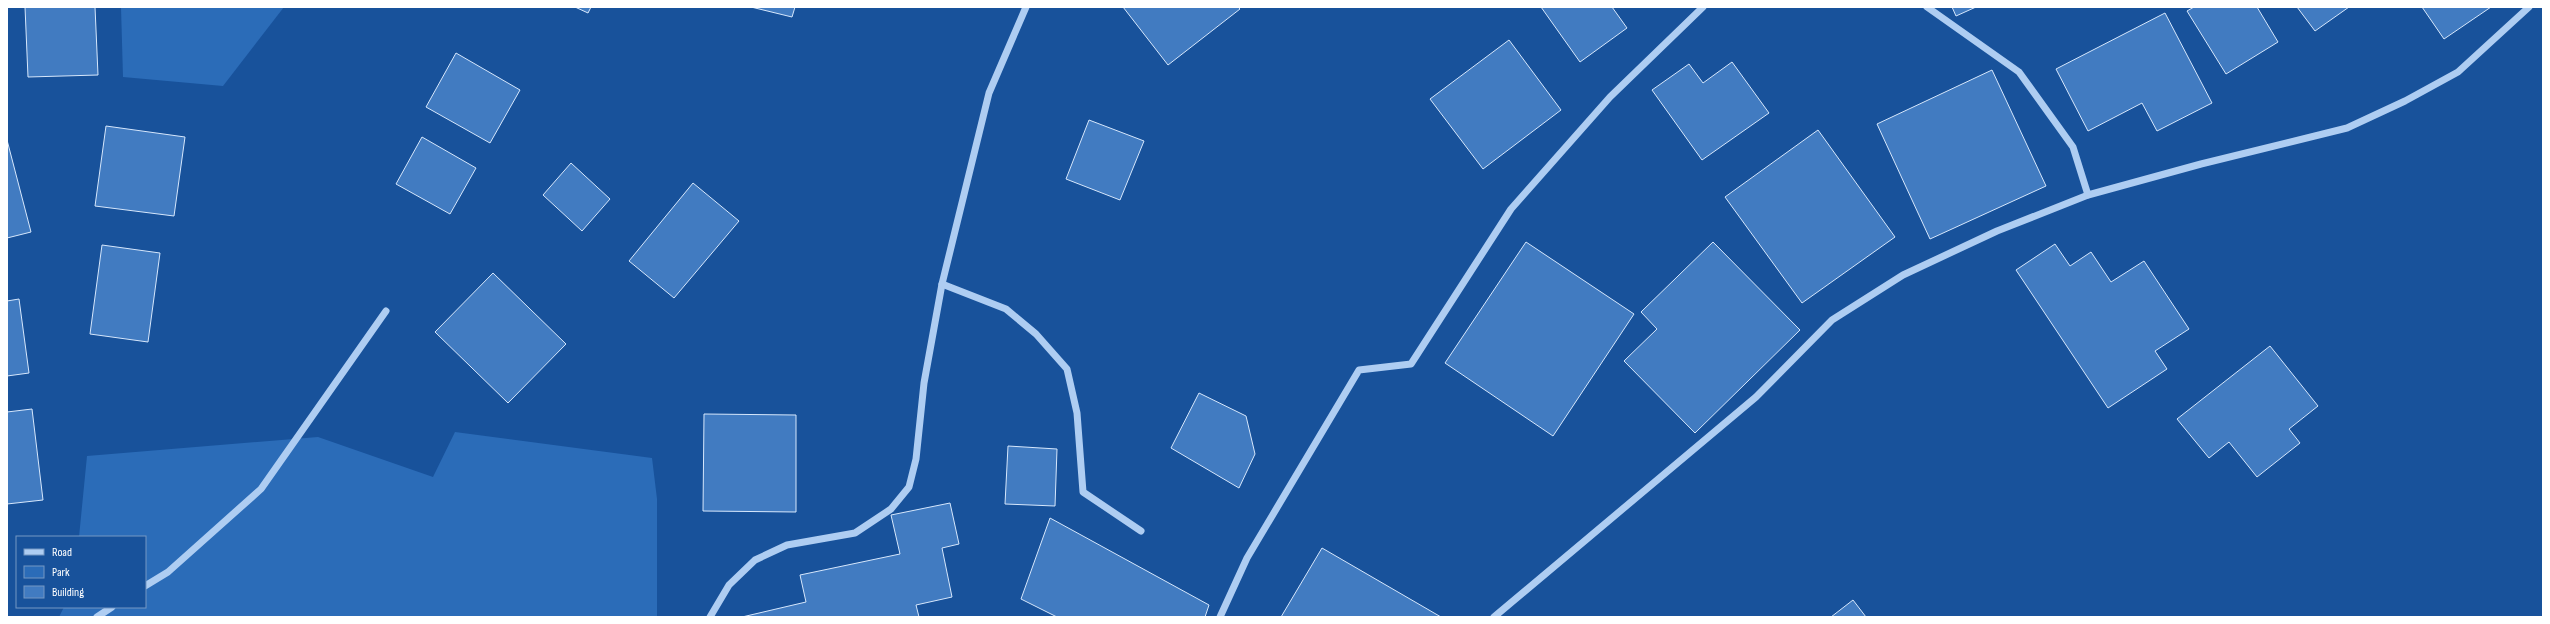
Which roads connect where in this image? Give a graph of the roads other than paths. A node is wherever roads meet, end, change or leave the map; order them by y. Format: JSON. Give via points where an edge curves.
{"nodes":[{"id":1,"x":1026,"y":7,"type":"edge"},
{"id":2,"x":1704,"y":7,"type":"edge"},
{"id":3,"x":1926,"y":7,"type":"edge"},
{"id":4,"x":2529,"y":7,"type":"edge"},
{"id":5,"x":2088,"y":195,"type":"junction"},
{"id":6,"x":942,"y":284,"type":"junction"},
{"id":7,"x":386,"y":311,"type":"dead end"},
{"id":8,"x":1141,"y":531,"type":"dead end"},
{"id":9,"x":146,"y":585,"type":"edge"},
{"id":10,"x":110,"y":608,"type":"edge"},
{"id":11,"x":97,"y":617,"type":"edge"},
{"id":12,"x":710,"y":617,"type":"edge"},
{"id":13,"x":1220,"y":617,"type":"edge"},
{"id":14,"x":1494,"y":617,"type":"edge"}],
"edges":[{"from":1,"to":6,"type":"street","via":[[989,93]]},
{"from":2,"to":13,"type":"street","via":[[1610,97],[1511,209],[1411,364],[1359,370],[1246,558]]},
{"from":3,"to":5,"type":"street","via":[[2019,72],[2073,147]]},
{"from":4,"to":5,"type":"street","via":[[2458,72],[2405,101],[2347,128]]},
{"from":5,"to":14,"type":"street","via":[[1997,231],[1903,275],[1832,320],[1756,397]]},
{"from":6,"to":8,"type":"street","via":[[1006,309],[1036,334],[1067,369],[1077,413],[1084,492]]},
{"from":6,"to":12,"type":"street","via":[[924,383],[916,459],[909,487],[891,509],[855,533],[787,545],[754,560],[729,585]]},
{"from":7,"to":9,"type":"street","via":[[261,488],[168,572]]},
{"from":10,"to":11,"type":"street"}]}
